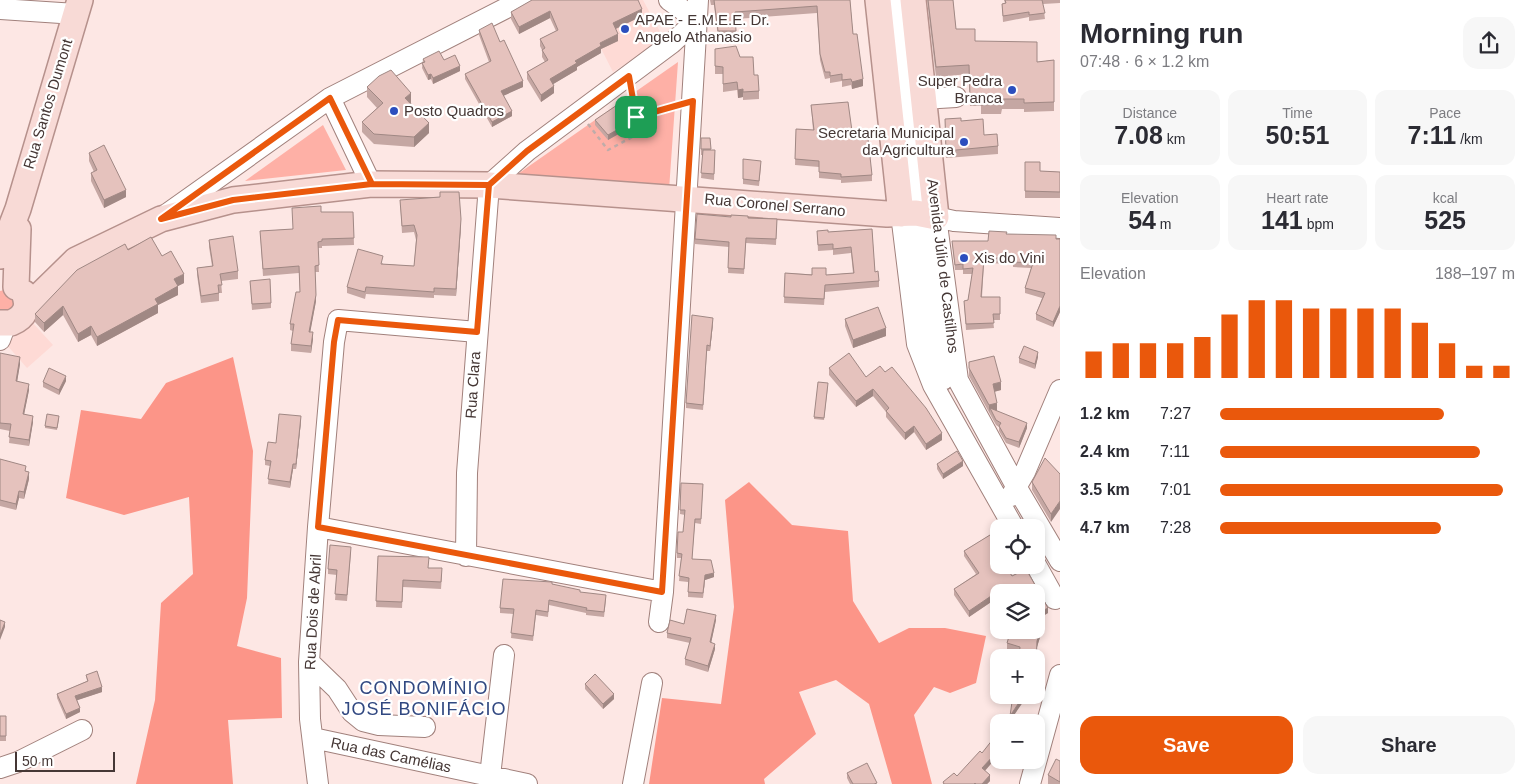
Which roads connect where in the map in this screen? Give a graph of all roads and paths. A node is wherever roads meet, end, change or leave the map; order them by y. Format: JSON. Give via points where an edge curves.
{"nodes":[{"id":1,"x":522,"y":0,"type":"edge"},
{"id":2,"x":669,"y":0,"type":"edge"},
{"id":3,"x":698,"y":0,"type":"edge"},
{"id":4,"x":878,"y":0,"type":"edge"},
{"id":5,"x":896,"y":0,"type":"edge"},
{"id":6,"x":913,"y":0,"type":"edge"},
{"id":7,"x":78,"y":7,"type":"edge"},
{"id":8,"x":0,"y":8,"type":"edge"},
{"id":9,"x":697,"y":20,"type":"junction"},
{"id":10,"x":629,"y":76,"type":"junction"},
{"id":11,"x":956,"y":97,"type":"dead end"},
{"id":12,"x":330,"y":98,"type":"junction"},
{"id":13,"x":922,"y":99,"type":"junction"},
{"id":14,"x":693,"y":101,"type":"junction"},
{"id":15,"x":636,"y":117,"type":"junction"},
{"id":16,"x":589,"y":126,"type":"dead end"},
{"id":17,"x":914,"y":181,"type":"junction"},
{"id":18,"x":372,"y":184,"type":"junction"},
{"id":19,"x":489,"y":185,"type":"junction"},
{"id":20,"x":685,"y":198,"type":"junction"},
{"id":21,"x":18,"y":209,"type":"junction"},
{"id":22,"x":917,"y":215,"type":"junction"},
{"id":23,"x":161,"y":219,"type":"junction"},
{"id":24,"x":1060,"y":228,"type":"edge"},
{"id":25,"x":0,"y":256,"type":"edge"},
{"id":26,"x":14,"y":293,"type":"edge"},
{"id":27,"x":1,"y":329,"type":"edge"},
{"id":28,"x":477,"y":332,"type":"junction"},
{"id":29,"x":945,"y":382,"type":"junction"},
{"id":30,"x":1060,"y":390,"type":"edge"},
{"id":31,"x":1017,"y":488,"type":"junction"},
{"id":32,"x":1002,"y":507,"type":"junction"},
{"id":33,"x":1009,"y":519,"type":"edge"},
{"id":34,"x":318,"y":527,"type":"junction"},
{"id":35,"x":466,"y":556,"type":"junction"},
{"id":36,"x":1060,"y":561,"type":"edge"},
{"id":37,"x":1041,"y":574,"type":"edge"},
{"id":38,"x":662,"y":592,"type":"junction"},
{"id":39,"x":1058,"y":602,"type":"edge"},
{"id":40,"x":659,"y":622,"type":"dead end"},
{"id":41,"x":504,"y":655,"type":"dead end"},
{"id":42,"x":309,"y":662,"type":"junction"},
{"id":43,"x":1060,"y":675,"type":"edge"},
{"id":44,"x":652,"y":684,"type":"dead end"},
{"id":45,"x":425,"y":727,"type":"dead end"},
{"id":46,"x":82,"y":730,"type":"dead end"},
{"id":47,"x":313,"y":738,"type":"junction"},
{"id":48,"x":0,"y":768,"type":"edge"},
{"id":49,"x":490,"y":776,"type":"junction"},
{"id":50,"x":1030,"y":782,"type":"edge"},
{"id":51,"x":318,"y":784,"type":"edge"},
{"id":52,"x":527,"y":784,"type":"edge"},
{"id":53,"x":633,"y":784,"type":"edge"}],
"edges":[{"from":1,"to":12,"type":"street"},
{"from":2,"to":9,"type":"street"},
{"from":3,"to":9,"type":"street"},
{"from":4,"to":17,"type":"main road","name":"Avenida Júlio de Castilhos"},
{"from":5,"to":17,"type":"street"},
{"from":6,"to":13,"type":"main road","name":"Avenida Júlio de Castilhos"},
{"from":7,"to":8,"type":"street"},
{"from":7,"to":21,"type":"main road","name":"Rua Santos Dumont"},
{"from":9,"to":10,"type":"street"},
{"from":9,"to":14,"type":"street"},
{"from":10,"to":15,"type":"path"},
{"from":10,"to":19,"type":"street","via":[[527,151]]},
{"from":11,"to":13,"type":"street"},
{"from":12,"to":18,"type":"street"},
{"from":12,"to":23,"type":"street"},
{"from":13,"to":17,"type":"main road","name":"Avenida Júlio de Castilhos"},
{"from":14,"to":15,"type":"path"},
{"from":14,"to":20,"type":"street"},
{"from":15,"to":16,"type":"path","via":[[638,134],[608,150]]},
{"from":17,"to":22,"type":"main road","name":"Avenida Júlio de Castilhos"},
{"from":17,"to":22,"type":"main road","name":"Avenida Júlio de Castilhos"},
{"from":18,"to":19,"type":"main road","name":"Rua Coronel Serrano"},
{"from":18,"to":23,"type":"main road","name":"Rua Coronel Serrano","via":[[233,200]]},
{"from":19,"to":20,"type":"main road","name":"Rua Coronel Serrano"},
{"from":19,"to":28,"type":"street","name":"Rua Clara"},
{"from":20,"to":22,"type":"main road","name":"Rua Coronel Serrano"},
{"from":20,"to":38,"type":"street"},
{"from":21,"to":25,"type":"main road","name":"Rua Santos Dumont"},
{"from":21,"to":26,"type":"main road","name":"Rua Santos Dumont"},
{"from":22,"to":24,"type":"street","name":"Rua Coronel Serrano","via":[[954,221]]},
{"from":22,"to":29,"type":"street","name":"Avenida Júlio de Castilhos"},
{"from":22,"to":29,"type":"street","name":"Avenida Júlio de Castilhos","via":[[917,344]]},
{"from":23,"to":26,"type":"main road","name":"Rua Coronel Serrano"},
{"from":26,"to":27,"type":"main road","name":"Rua Coronel Serrano","via":[[21,317]]},
{"from":28,"to":34,"type":"street","name":"Rua Dois de Abril","via":[[338,320]]},
{"from":28,"to":35,"type":"street","name":"Rua Clara","via":[[467,473]]},
{"from":29,"to":31,"type":"street","name":"Avenida Júlio de Castilhos"},
{"from":29,"to":32,"type":"street","name":"Avenida Júlio de Castilhos"},
{"from":30,"to":31,"type":"street"},
{"from":31,"to":32,"type":"street"},
{"from":31,"to":36,"type":"street","name":"Avenida Júlio de Castilhos"},
{"from":32,"to":33,"type":"street","name":"Avenida Júlio de Castilhos"},
{"from":34,"to":35,"type":"street"},
{"from":34,"to":42,"type":"street","name":"Rua Dois de Abril"},
{"from":35,"to":38,"type":"street"},
{"from":37,"to":39,"type":"street"},
{"from":38,"to":40,"type":"street"},
{"from":41,"to":49,"type":"street"},
{"from":42,"to":45,"type":"street","via":[[337,689],[362,721]]},
{"from":42,"to":47,"type":"street","name":"Rua Dois de Abril"},
{"from":43,"to":50,"type":"street"},
{"from":44,"to":53,"type":"street"},
{"from":46,"to":48,"type":"street"},
{"from":47,"to":49,"type":"street","name":"Rua das Camélias"},
{"from":47,"to":51,"type":"street","name":"Rua Dois de Abril"},
{"from":49,"to":52,"type":"street","name":"Rua das Camélias"}]}
